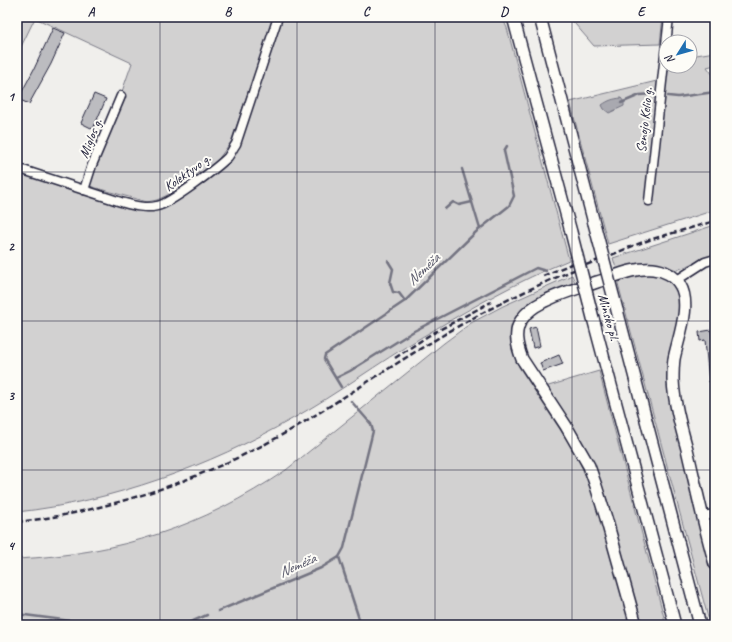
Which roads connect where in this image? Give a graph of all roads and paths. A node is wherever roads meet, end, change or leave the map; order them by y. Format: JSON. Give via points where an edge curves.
{"nodes":[{"id":1,"x":278,"y":17,"type":"edge"},
{"id":2,"x":513,"y":17,"type":"edge"},
{"id":3,"x":540,"y":17,"type":"edge"},
{"id":4,"x":669,"y":17,"type":"edge"},
{"id":5,"x":121,"y":96,"type":"dead end"},
{"id":6,"x":17,"y":168,"type":"edge"},
{"id":7,"x":84,"y":190,"type":"junction"},
{"id":8,"x":649,"y":201,"type":"dead end"},
{"id":9,"x":715,"y":259,"type":"edge"},
{"id":10,"x":677,"y":280,"type":"junction"},
{"id":11,"x":715,"y":514,"type":"edge"},
{"id":12,"x":703,"y":516,"type":"junction"},
{"id":13,"x":715,"y":564,"type":"edge"},
{"id":14,"x":636,"y":625,"type":"edge"},
{"id":15,"x":675,"y":625,"type":"edge"},
{"id":16,"x":700,"y":625,"type":"edge"}],
"edges":[{"from":1,"to":7,"type":"street","name":"Kolektyvo g.","via":[[236,144],[224,161],[168,202],[158,206],[138,206]]},
{"from":2,"to":15,"type":"highway","name":"Minsko pl.","bridge":true},
{"from":3,"to":16,"type":"highway","name":"Minsko pl.","bridge":true},
{"from":4,"to":8,"type":"street","name":"Senojo Kelio g."},
{"from":5,"to":7,"type":"street","name":"Miglos g."},
{"from":6,"to":7,"type":"street","name":"Kolektyvo g."},
{"from":9,"to":10,"type":"street","via":[[705,262]]},
{"from":10,"to":12,"type":"highway","via":[[684,294],[685,304],[674,361],[674,387]]},
{"from":10,"to":14,"type":"highway","via":[[660,270],[642,269],[564,293],[526,313],[516,336],[522,359],[566,426],[588,466],[606,518]]},
{"from":11,"to":12,"type":"street"},
{"from":12,"to":13,"type":"highway"}]}
